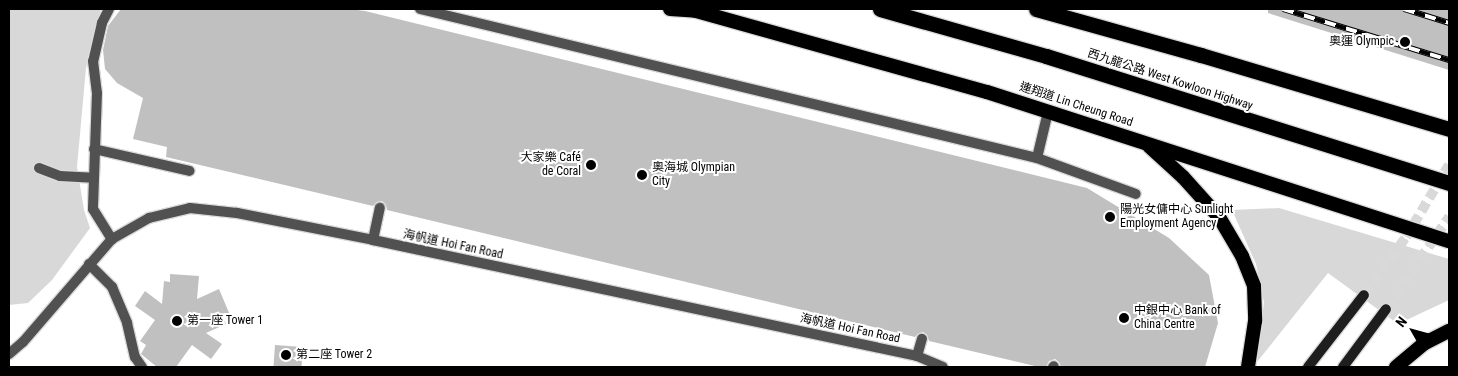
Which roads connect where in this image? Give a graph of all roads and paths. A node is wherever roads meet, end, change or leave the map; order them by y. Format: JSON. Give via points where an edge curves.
{"nodes":[{"id":1,"x":109,"y":9,"type":"edge"},
{"id":2,"x":420,"y":9,"type":"edge"},
{"id":3,"x":670,"y":9,"type":"edge"},
{"id":4,"x":880,"y":9,"type":"edge"},
{"id":5,"x":1036,"y":9,"type":"edge"},
{"id":6,"x":693,"y":10,"type":"edge"},
{"id":7,"x":1048,"y":112,"type":"junction"},
{"id":8,"x":1449,"y":128,"type":"edge"},
{"id":9,"x":1147,"y":144,"type":"junction"},
{"id":10,"x":94,"y":149,"type":"junction"},
{"id":11,"x":1037,"y":158,"type":"junction"},
{"id":12,"x":39,"y":168,"type":"dead end"},
{"id":13,"x":190,"y":171,"type":"dead end"},
{"id":14,"x":93,"y":178,"type":"junction"},
{"id":15,"x":1449,"y":183,"type":"edge"},
{"id":16,"x":1136,"y":194,"type":"dead end"},
{"id":17,"x":380,"y":208,"type":"dead end"},
{"id":18,"x":112,"y":239,"type":"junction"},
{"id":19,"x":373,"y":240,"type":"junction"},
{"id":20,"x":1449,"y":241,"type":"edge"},
{"id":21,"x":89,"y":264,"type":"junction"},
{"id":22,"x":1364,"y":295,"type":"tunnel mouth"},
{"id":23,"x":1386,"y":309,"type":"tunnel mouth"},
{"id":24,"x":1449,"y":331,"type":"edge"},
{"id":25,"x":922,"y":339,"type":"dead end"},
{"id":26,"x":9,"y":354,"type":"edge"},
{"id":27,"x":917,"y":356,"type":"junction"},
{"id":28,"x":142,"y":367,"type":"edge"},
{"id":29,"x":943,"y":367,"type":"edge"},
{"id":30,"x":1248,"y":367,"type":"edge"},
{"id":31,"x":1308,"y":367,"type":"edge"},
{"id":32,"x":1343,"y":367,"type":"edge"},
{"id":33,"x":1396,"y":367,"type":"edge"}],
"edges":[{"from":1,"to":10,"type":"street","via":[[102,23],[93,61],[96,93]]},
{"from":2,"to":11,"type":"street"},
{"from":3,"to":6,"type":"highway","name":"連翔道 Lin Cheung Road"},
{"from":4,"to":15,"type":"highway","name":"西九龍公路 West Kowloon Highway","via":[[1046,56]]},
{"from":5,"to":8,"type":"highway"},
{"from":6,"to":7,"type":"highway","name":"連翔道 Lin Cheung Road"},
{"from":7,"to":9,"type":"highway","name":"連翔道 Lin Cheung Road"},
{"from":7,"to":11,"type":"street"},
{"from":9,"to":20,"type":"highway","name":"連翔道 Lin Cheung Road"},
{"from":9,"to":30,"type":"highway","via":[[1183,176],[1219,216],[1242,256],[1254,286],[1255,321]]},
{"from":10,"to":13,"type":"street"},
{"from":10,"to":14,"type":"street"},
{"from":11,"to":16,"type":"street"},
{"from":12,"to":14,"type":"street","via":[[60,176]]},
{"from":14,"to":18,"type":"street","via":[[93,209]]},
{"from":17,"to":19,"type":"street"},
{"from":18,"to":19,"type":"street","name":"海帆道 Hoi Fan Road","via":[[149,218],[190,208],[237,213]]},
{"from":18,"to":21,"type":"street","name":"海帆道 Hoi Fan Road"},
{"from":19,"to":27,"type":"street","name":"海帆道 Hoi Fan Road"},
{"from":21,"to":26,"type":"street","name":"海帆道 Hoi Fan Road"},
{"from":21,"to":28,"type":"street","via":[[112,287],[125,316],[135,358]]},
{"from":22,"to":31,"type":"main road"},
{"from":23,"to":32,"type":"main road"},
{"from":24,"to":33,"type":"highway","via":[[1425,343]]},
{"from":25,"to":27,"type":"street"},
{"from":27,"to":29,"type":"street","name":"海帆道 Hoi Fan Road"}]}
